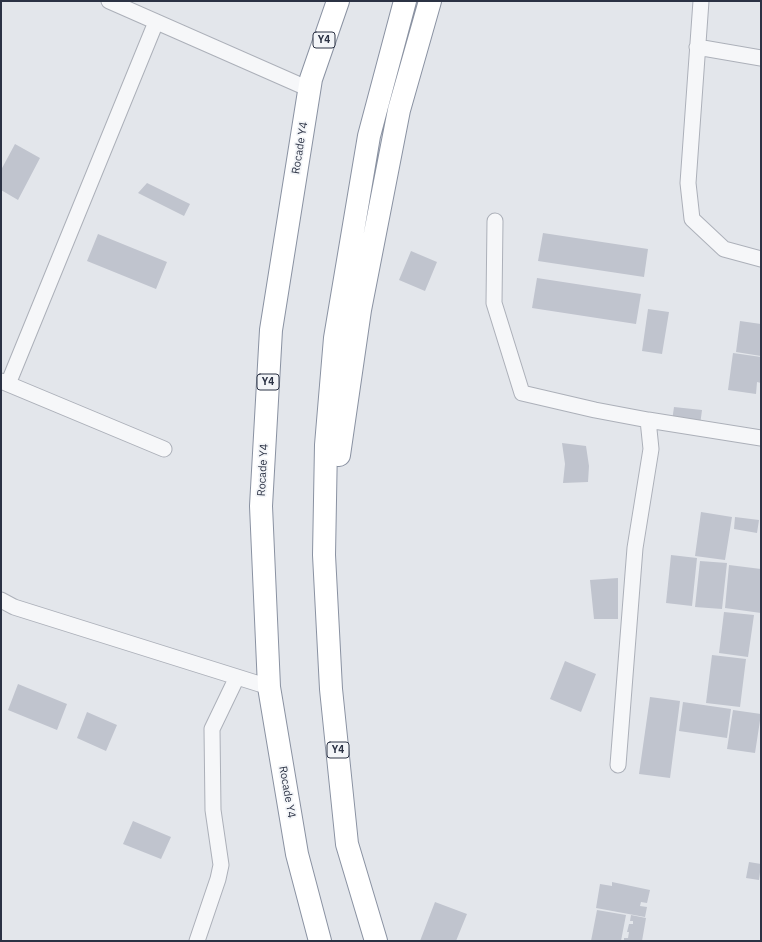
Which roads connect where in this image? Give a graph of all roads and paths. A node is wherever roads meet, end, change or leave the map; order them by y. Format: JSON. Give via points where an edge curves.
{"nodes":[{"id":1,"x":109,"y":1,"type":"edge"},
{"id":2,"x":322,"y":1,"type":"edge"},
{"id":3,"x":338,"y":1,"type":"edge"},
{"id":4,"x":405,"y":1,"type":"edge"},
{"id":5,"x":430,"y":1,"type":"edge"},
{"id":6,"x":701,"y":1,"type":"edge"},
{"id":7,"x":156,"y":22,"type":"junction"},
{"id":8,"x":697,"y":47,"type":"junction"},
{"id":9,"x":761,"y":58,"type":"edge"},
{"id":10,"x":310,"y":84,"type":"junction"},
{"id":11,"x":495,"y":221,"type":"dead end"},
{"id":12,"x":761,"y":259,"type":"edge"},
{"id":13,"x":4,"y":383,"type":"edge"},
{"id":14,"x":648,"y":420,"type":"junction"},
{"id":15,"x":761,"y":438,"type":"edge"},
{"id":16,"x":164,"y":449,"type":"dead end"},
{"id":17,"x":324,"y":555,"type":"junction"},
{"id":18,"x":1,"y":600,"type":"edge"},
{"id":19,"x":237,"y":677,"type":"junction"},
{"id":20,"x":269,"y":687,"type":"junction"},
{"id":21,"x":618,"y":765,"type":"dead end"},
{"id":22,"x":197,"y":941,"type":"edge"},
{"id":23,"x":320,"y":941,"type":"edge"},
{"id":24,"x":376,"y":941,"type":"edge"}],
"edges":[{"from":1,"to":7,"type":"street"},
{"from":2,"to":10,"type":"highway"},
{"from":3,"to":10,"type":"highway","name":"Rocade Y4","number":"Y4"},
{"from":4,"to":17,"type":"highway","number":"Y4","via":[[369,136],[335,338],[326,445]]},
{"from":5,"to":17,"type":"highway","via":[[399,110],[360,310]]},
{"from":6,"to":8,"type":"street"},
{"from":7,"to":10,"type":"street"},
{"from":7,"to":13,"type":"street"},
{"from":8,"to":9,"type":"street"},
{"from":8,"to":12,"type":"street","via":[[688,183],[692,219],[724,248]]},
{"from":10,"to":20,"type":"highway","name":"Rocade Y4","number":"Y4","via":[[272,330],[261,506]]},
{"from":11,"to":14,"type":"street","via":[[494,303],[522,393]]},
{"from":13,"to":16,"type":"street"},
{"from":14,"to":15,"type":"street"},
{"from":14,"to":21,"type":"street","via":[[651,449],[635,548]]},
{"from":17,"to":24,"type":"highway","number":"Y4","via":[[332,689],[347,844]]},
{"from":18,"to":19,"type":"street","via":[[14,607]]},
{"from":19,"to":20,"type":"street"},
{"from":19,"to":22,"type":"street","via":[[212,729],[213,810],[221,865]]},
{"from":20,"to":23,"type":"highway","name":"Rocade Y4","number":"Y4","via":[[298,854]]}]}
